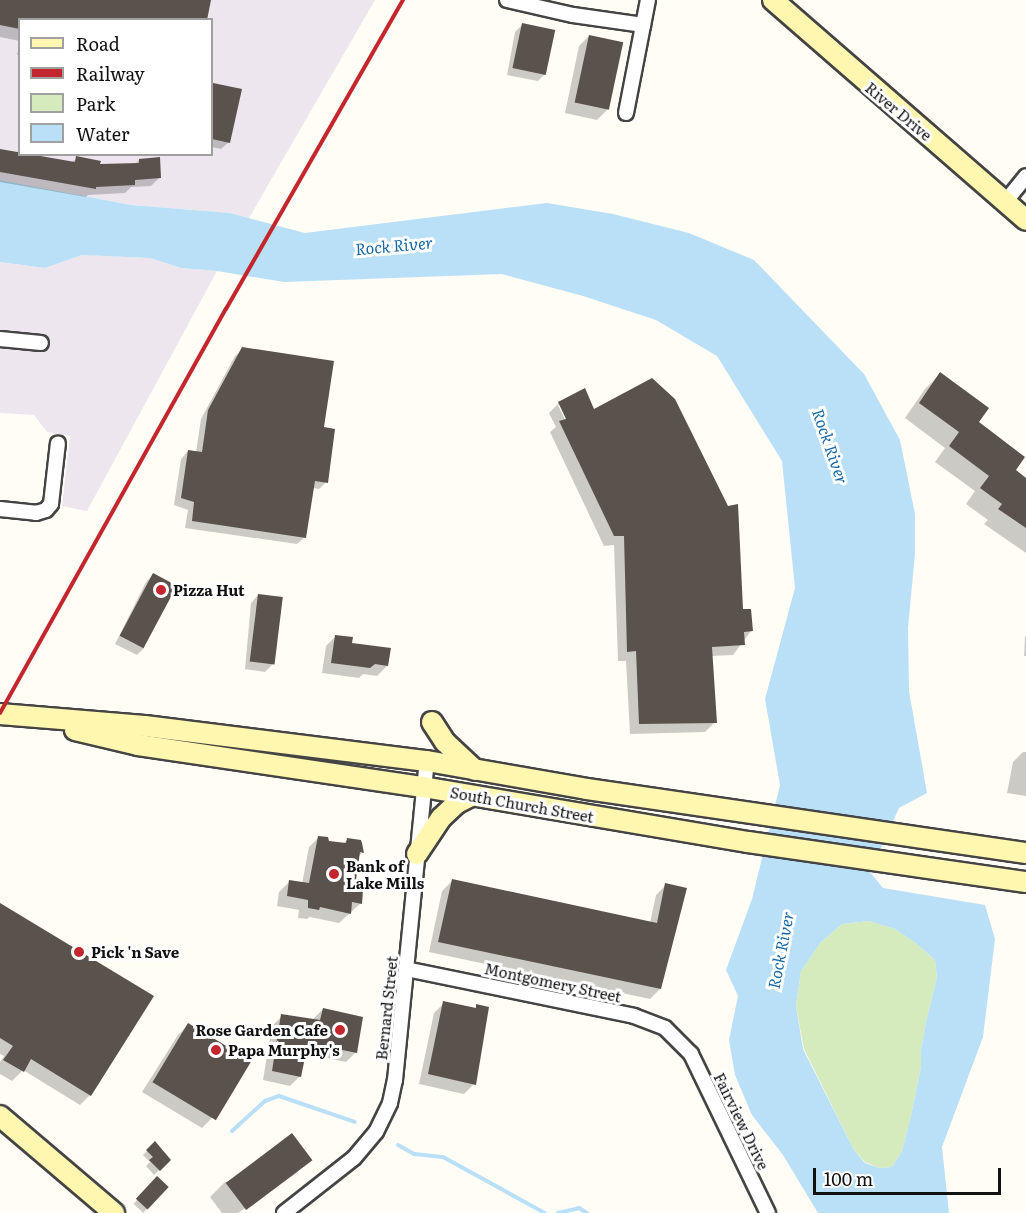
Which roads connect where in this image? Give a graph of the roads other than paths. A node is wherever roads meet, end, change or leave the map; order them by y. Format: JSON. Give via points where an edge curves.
{"nodes":[{"id":1,"x":507,"y":0,"type":"edge"},
{"id":2,"x":648,"y":0,"type":"edge"},
{"id":3,"x":773,"y":0,"type":"edge"},
{"id":4,"x":644,"y":25,"type":"junction"},
{"id":5,"x":626,"y":113,"type":"dead end"},
{"id":6,"x":1026,"y":176,"type":"edge"},
{"id":7,"x":1006,"y":201,"type":"junction"},
{"id":8,"x":1026,"y":220,"type":"edge"},
{"id":9,"x":0,"y":339,"type":"edge"},
{"id":10,"x":41,"y":343,"type":"dead end"},
{"id":11,"x":58,"y":443,"type":"dead end"},
{"id":12,"x":0,"y":509,"type":"edge"},
{"id":13,"x":0,"y":714,"type":"edge"},
{"id":14,"x":20,"y":717,"type":"junction"},
{"id":15,"x":432,"y":722,"type":"dead end"},
{"id":16,"x":427,"y":761,"type":"junction"},
{"id":17,"x":475,"y":770,"type":"junction"},
{"id":18,"x":423,"y":788,"type":"junction"},
{"id":19,"x":471,"y":796,"type":"junction"},
{"id":20,"x":417,"y":854,"type":"junction"},
{"id":21,"x":1026,"y":854,"type":"edge"},
{"id":22,"x":1026,"y":882,"type":"edge"},
{"id":23,"x":406,"y":969,"type":"junction"},
{"id":24,"x":685,"y":1045,"type":"joint"},
{"id":25,"x":0,"y":1116,"type":"edge"},
{"id":26,"x":114,"y":1213,"type":"edge"},
{"id":27,"x":284,"y":1213,"type":"edge"},
{"id":28,"x":768,"y":1213,"type":"edge"}],
"edges":[{"from":1,"to":4,"type":"street"},
{"from":2,"to":4,"type":"street"},
{"from":3,"to":7,"type":"main road","name":"River Drive"},
{"from":4,"to":5,"type":"street"},
{"from":6,"to":7,"type":"street"},
{"from":7,"to":8,"type":"main road","name":"River Drive"},
{"from":9,"to":10,"type":"street"},
{"from":11,"to":12,"type":"street","via":[[51,504],[46,510],[36,513]]},
{"from":13,"to":14,"type":"main road","name":"South Church Street"},
{"from":14,"to":16,"type":"main road","name":"South Church Street","via":[[145,726]]},
{"from":14,"to":18,"type":"main road","name":"South Church Street","via":[[138,745]]},
{"from":15,"to":17,"type":"main road","via":[[445,742]]},
{"from":16,"to":17,"type":"main road","name":"South Church Street"},
{"from":16,"to":18,"type":"street","name":"Bernard Street"},
{"from":17,"to":21,"type":"main road","name":"South Church Street"},
{"from":18,"to":19,"type":"main road","name":"South Church Street"},
{"from":18,"to":20,"type":"street","name":"Bernard Street"},
{"from":19,"to":20,"type":"main road","via":[[441,818]]},
{"from":19,"to":22,"type":"main road","name":"South Church Street","via":[[748,842]]},
{"from":20,"to":23,"type":"street","name":"Bernard Street"},
{"from":23,"to":24,"type":"street","name":"Montgomery Street","via":[[634,1016],[665,1028]]},
{"from":23,"to":27,"type":"street","name":"Bernard Street","via":[[395,1080],[386,1115],[370,1142],[354,1158]]},
{"from":24,"to":28,"type":"street","name":"Fairview Drive"},
{"from":25,"to":26,"type":"main road"}]}
